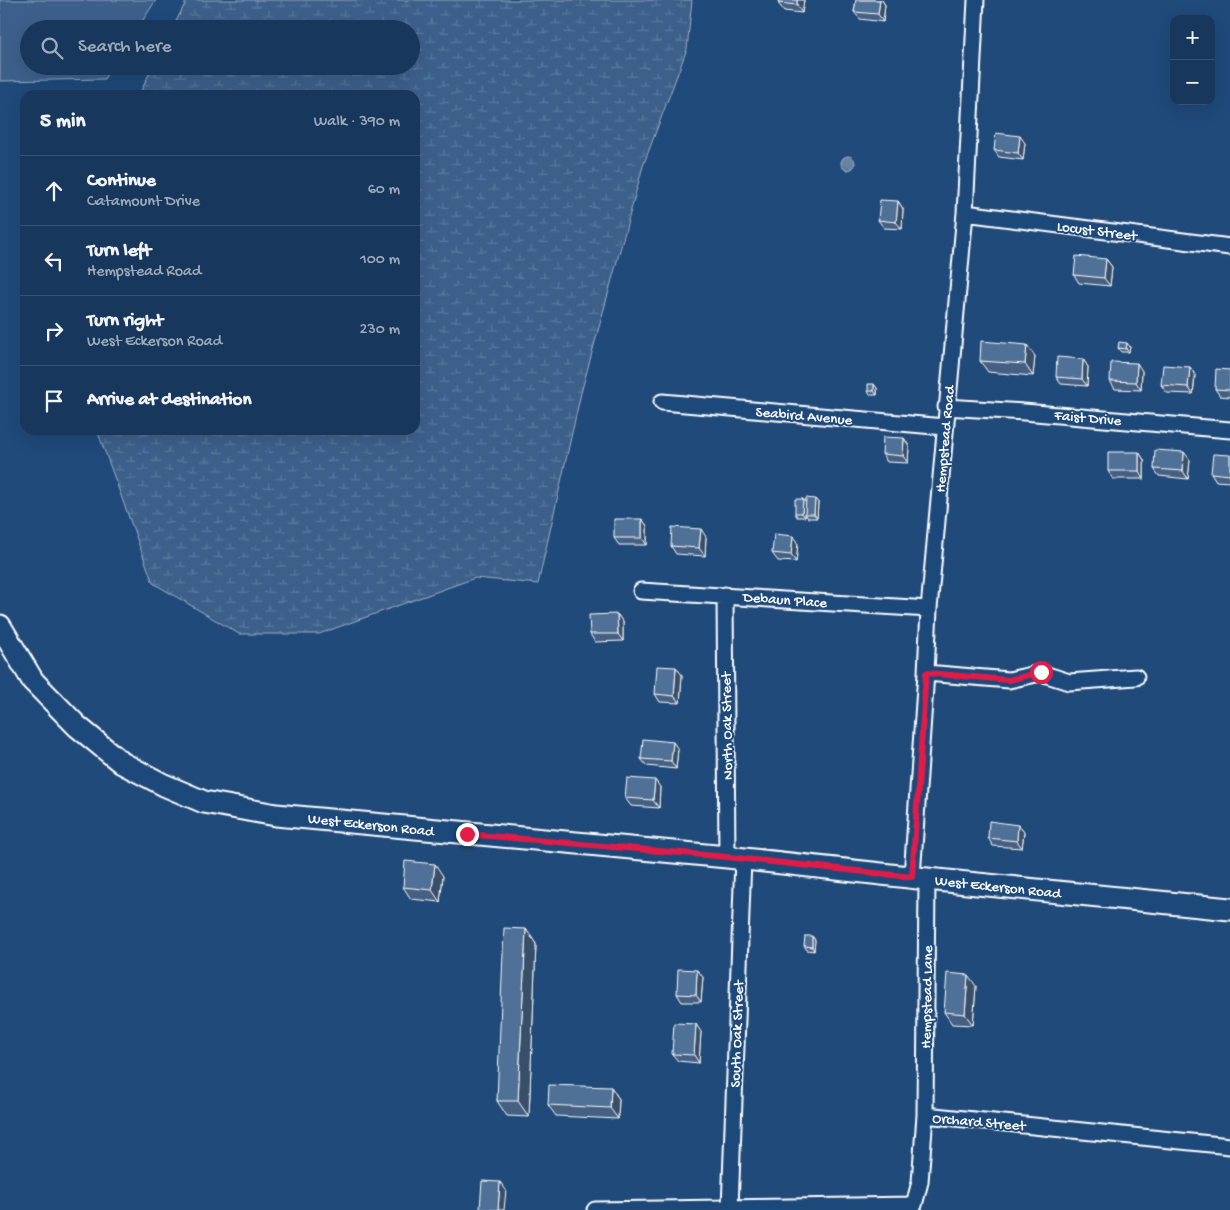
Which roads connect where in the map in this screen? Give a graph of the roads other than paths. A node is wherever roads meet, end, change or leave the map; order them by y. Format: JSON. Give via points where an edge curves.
{"nodes":[{"id":1,"x":976,"y":0,"type":"edge"},
{"id":2,"x":965,"y":213,"type":"junction"},
{"id":3,"x":1230,"y":248,"type":"edge"},
{"id":4,"x":662,"y":402,"type":"dead end"},
{"id":5,"x":946,"y":407,"type":"junction"},
{"id":6,"x":945,"y":427,"type":"junction"},
{"id":7,"x":1230,"y":430,"type":"edge"},
{"id":8,"x":641,"y":591,"type":"dead end"},
{"id":9,"x":725,"y":596,"type":"junction"},
{"id":10,"x":929,"y":609,"type":"junction"},
{"id":11,"x":0,"y":627,"type":"edge"},
{"id":12,"x":926,"y":673,"type":"junction"},
{"id":13,"x":1136,"y":677,"type":"dead end"},
{"id":14,"x":735,"y":858,"type":"junction"},
{"id":15,"x":920,"y":878,"type":"junction"},
{"id":16,"x":1230,"y":909,"type":"edge"},
{"id":17,"x":925,"y":1115,"type":"junction"},
{"id":18,"x":1230,"y":1146,"type":"edge"},
{"id":19,"x":730,"y":1208,"type":"junction"},
{"id":20,"x":595,"y":1210,"type":"edge"}],
"edges":[{"from":1,"to":2,"type":"street","name":"Hempstead Road"},
{"from":2,"to":3,"type":"street","name":"Locust Street"},
{"from":2,"to":5,"type":"street","name":"Hempstead Road"},
{"from":4,"to":6,"type":"street","name":"Seabird Avenue"},
{"from":5,"to":6,"type":"street","name":"Hempstead Road"},
{"from":5,"to":7,"type":"street","name":"Faist Drive"},
{"from":6,"to":10,"type":"street","name":"Hempstead Road"},
{"from":8,"to":9,"type":"street","name":"Debaun Place"},
{"from":9,"to":10,"type":"street","name":"Debaun Place"},
{"from":9,"to":14,"type":"street","name":"North Oak Street"},
{"from":10,"to":12,"type":"street","name":"Hempstead Road"},
{"from":11,"to":14,"type":"street","name":"West Eckerson Road","via":[[33,681],[77,726],[122,763],[204,802],[276,815]]},
{"from":12,"to":13,"type":"street","via":[[1009,680],[1041,672],[1069,682]]},
{"from":12,"to":15,"type":"street","name":"Hempstead Road"},
{"from":14,"to":15,"type":"street","name":"West Eckerson Road"},
{"from":14,"to":19,"type":"street","name":"South Oak Street"},
{"from":15,"to":16,"type":"street","name":"West Eckerson Road"},
{"from":15,"to":17,"type":"street","name":"Hempstead Lane"},
{"from":17,"to":18,"type":"street","name":"Orchard Street"},
{"from":17,"to":19,"type":"street","name":"Orchard Street","via":[[920,1182],[914,1205]]},
{"from":19,"to":20,"type":"street","name":"Orchard Street"}]}
